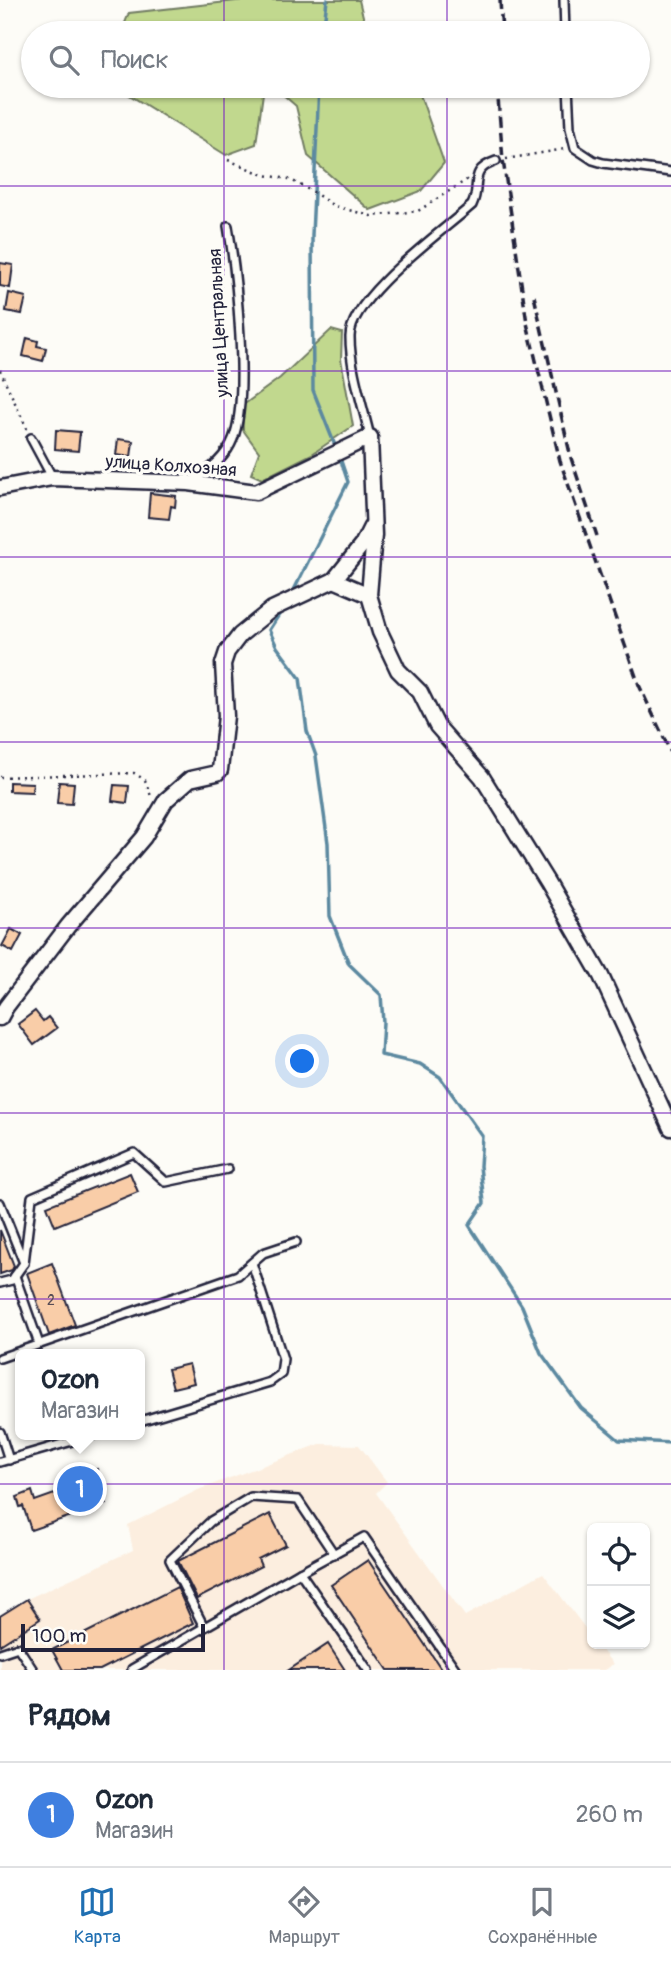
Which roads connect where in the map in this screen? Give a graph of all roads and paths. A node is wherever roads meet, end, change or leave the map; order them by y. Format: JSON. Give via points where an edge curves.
{"nodes":[{"id":1,"x":564,"y":0,"type":"edge"},
{"id":2,"x":565,"y":21,"type":"edge"},
{"id":3,"x":569,"y":98,"type":"edge"},
{"id":4,"x":575,"y":148,"type":"junction"},
{"id":5,"x":228,"y":160,"type":"dead end"},
{"id":6,"x":496,"y":161,"type":"joint"},
{"id":7,"x":671,"y":172,"type":"edge"},
{"id":8,"x":477,"y":173,"type":"junction"},
{"id":9,"x":228,"y":226,"type":"dead end"},
{"id":10,"x":0,"y":370,"type":"edge"},
{"id":11,"x":370,"y":437,"type":"junction"},
{"id":12,"x":31,"y":438,"type":"joint"},
{"id":13,"x":52,"y":478,"type":"junction"},
{"id":14,"x":189,"y":483,"type":"junction"},
{"id":15,"x":0,"y":488,"type":"edge"},
{"id":16,"x":373,"y":522,"type":"junction"},
{"id":17,"x":334,"y":580,"type":"junction"},
{"id":18,"x":369,"y":595,"type":"junction"},
{"id":19,"x":0,"y":778,"type":"edge"},
{"id":20,"x":154,"y":818,"type":"junction"},
{"id":21,"x":0,"y":1018,"type":"edge"},
{"id":22,"x":671,"y":1128,"type":"edge"},
{"id":23,"x":228,"y":1169,"type":"dead end"},
{"id":24,"x":0,"y":1203,"type":"edge"},
{"id":25,"x":296,"y":1242,"type":"dead end"},
{"id":26,"x":24,"y":1263,"type":"junction"},
{"id":27,"x":252,"y":1263,"type":"junction"},
{"id":28,"x":15,"y":1276,"type":"junction"},
{"id":29,"x":0,"y":1283,"type":"edge"},
{"id":30,"x":39,"y":1344,"type":"junction"},
{"id":31,"x":25,"y":1349,"type":"edge"},
{"id":32,"x":145,"y":1419,"type":"edge"},
{"id":33,"x":0,"y":1432,"type":"edge"},
{"id":34,"x":70,"y":1440,"type":"edge"},
{"id":35,"x":9,"y":1460,"type":"junction"},
{"id":36,"x":0,"y":1462,"type":"edge"},
{"id":37,"x":334,"y":1553,"type":"junction"},
{"id":38,"x":300,"y":1572,"type":"junction"},
{"id":39,"x":204,"y":1628,"type":"junction"},
{"id":40,"x":0,"y":1653,"type":"edge"},
{"id":41,"x":33,"y":1670,"type":"edge"},
{"id":42,"x":131,"y":1670,"type":"edge"},
{"id":43,"x":368,"y":1670,"type":"edge"},
{"id":44,"x":456,"y":1670,"type":"edge"}],
"edges":[{"from":1,"to":2,"type":"lane"},
{"from":3,"to":4,"type":"lane"},
{"from":4,"to":6,"type":"path"},
{"from":4,"to":7,"type":"lane","via":[[614,166]]},
{"from":5,"to":8,"type":"path","via":[[264,175],[289,179],[334,206],[371,216],[418,211]]},
{"from":6,"to":8,"type":"lane"},
{"from":8,"to":11,"type":"lane","via":[[472,205],[400,266],[361,308],[351,326],[354,369]]},
{"from":9,"to":14,"type":"lane","name":"улица Центральная","via":[[240,364],[238,421],[223,455]]},
{"from":10,"to":12,"type":"path"},
{"from":11,"to":14,"type":"street","name":"улица Колхозная","via":[[256,492]]},
{"from":11,"to":16,"type":"street"},
{"from":12,"to":13,"type":"lane"},
{"from":13,"to":14,"type":"street","name":"улица Колхозная"},
{"from":13,"to":15,"type":"street","name":"улица Колхозная"},
{"from":16,"to":17,"type":"street","via":[[362,545]]},
{"from":16,"to":18,"type":"street"},
{"from":17,"to":18,"type":"street"},
{"from":17,"to":20,"type":"street","via":[[272,609],[233,643],[223,664],[226,716],[220,770],[181,785]]},
{"from":18,"to":22,"type":"street","via":[[398,670],[419,692],[437,726],[482,777],[601,976]]},
{"from":19,"to":20,"type":"path","via":[[134,773],[147,783]]},
{"from":20,"to":21,"type":"street","via":[[144,837],[68,926]]},
{"from":23,"to":26,"type":"lane","via":[[166,1182],[134,1153],[32,1197]]},
{"from":24,"to":26,"type":"lane"},
{"from":25,"to":27,"type":"lane","via":[[263,1253]]},
{"from":26,"to":28,"type":"lane"},
{"from":27,"to":30,"type":"lane","via":[[238,1275]]},
{"from":27,"to":32,"type":"lane","via":[[283,1359],[281,1374],[270,1382]]},
{"from":28,"to":29,"type":"lane"},
{"from":28,"to":30,"type":"lane"},
{"from":30,"to":31,"type":"lane"},
{"from":33,"to":35,"type":"lane"},
{"from":34,"to":35,"type":"lane"},
{"from":35,"to":36,"type":"lane"},
{"from":37,"to":38,"type":"lane"},
{"from":37,"to":39,"type":"lane","via":[[298,1500],[251,1497],[211,1521],[170,1560]]},
{"from":37,"to":44,"type":"lane","via":[[364,1537]]},
{"from":38,"to":39,"type":"lane"},
{"from":38,"to":43,"type":"lane"},
{"from":39,"to":42,"type":"lane"},
{"from":40,"to":41,"type":"lane","via":[[18,1647]]}]}
